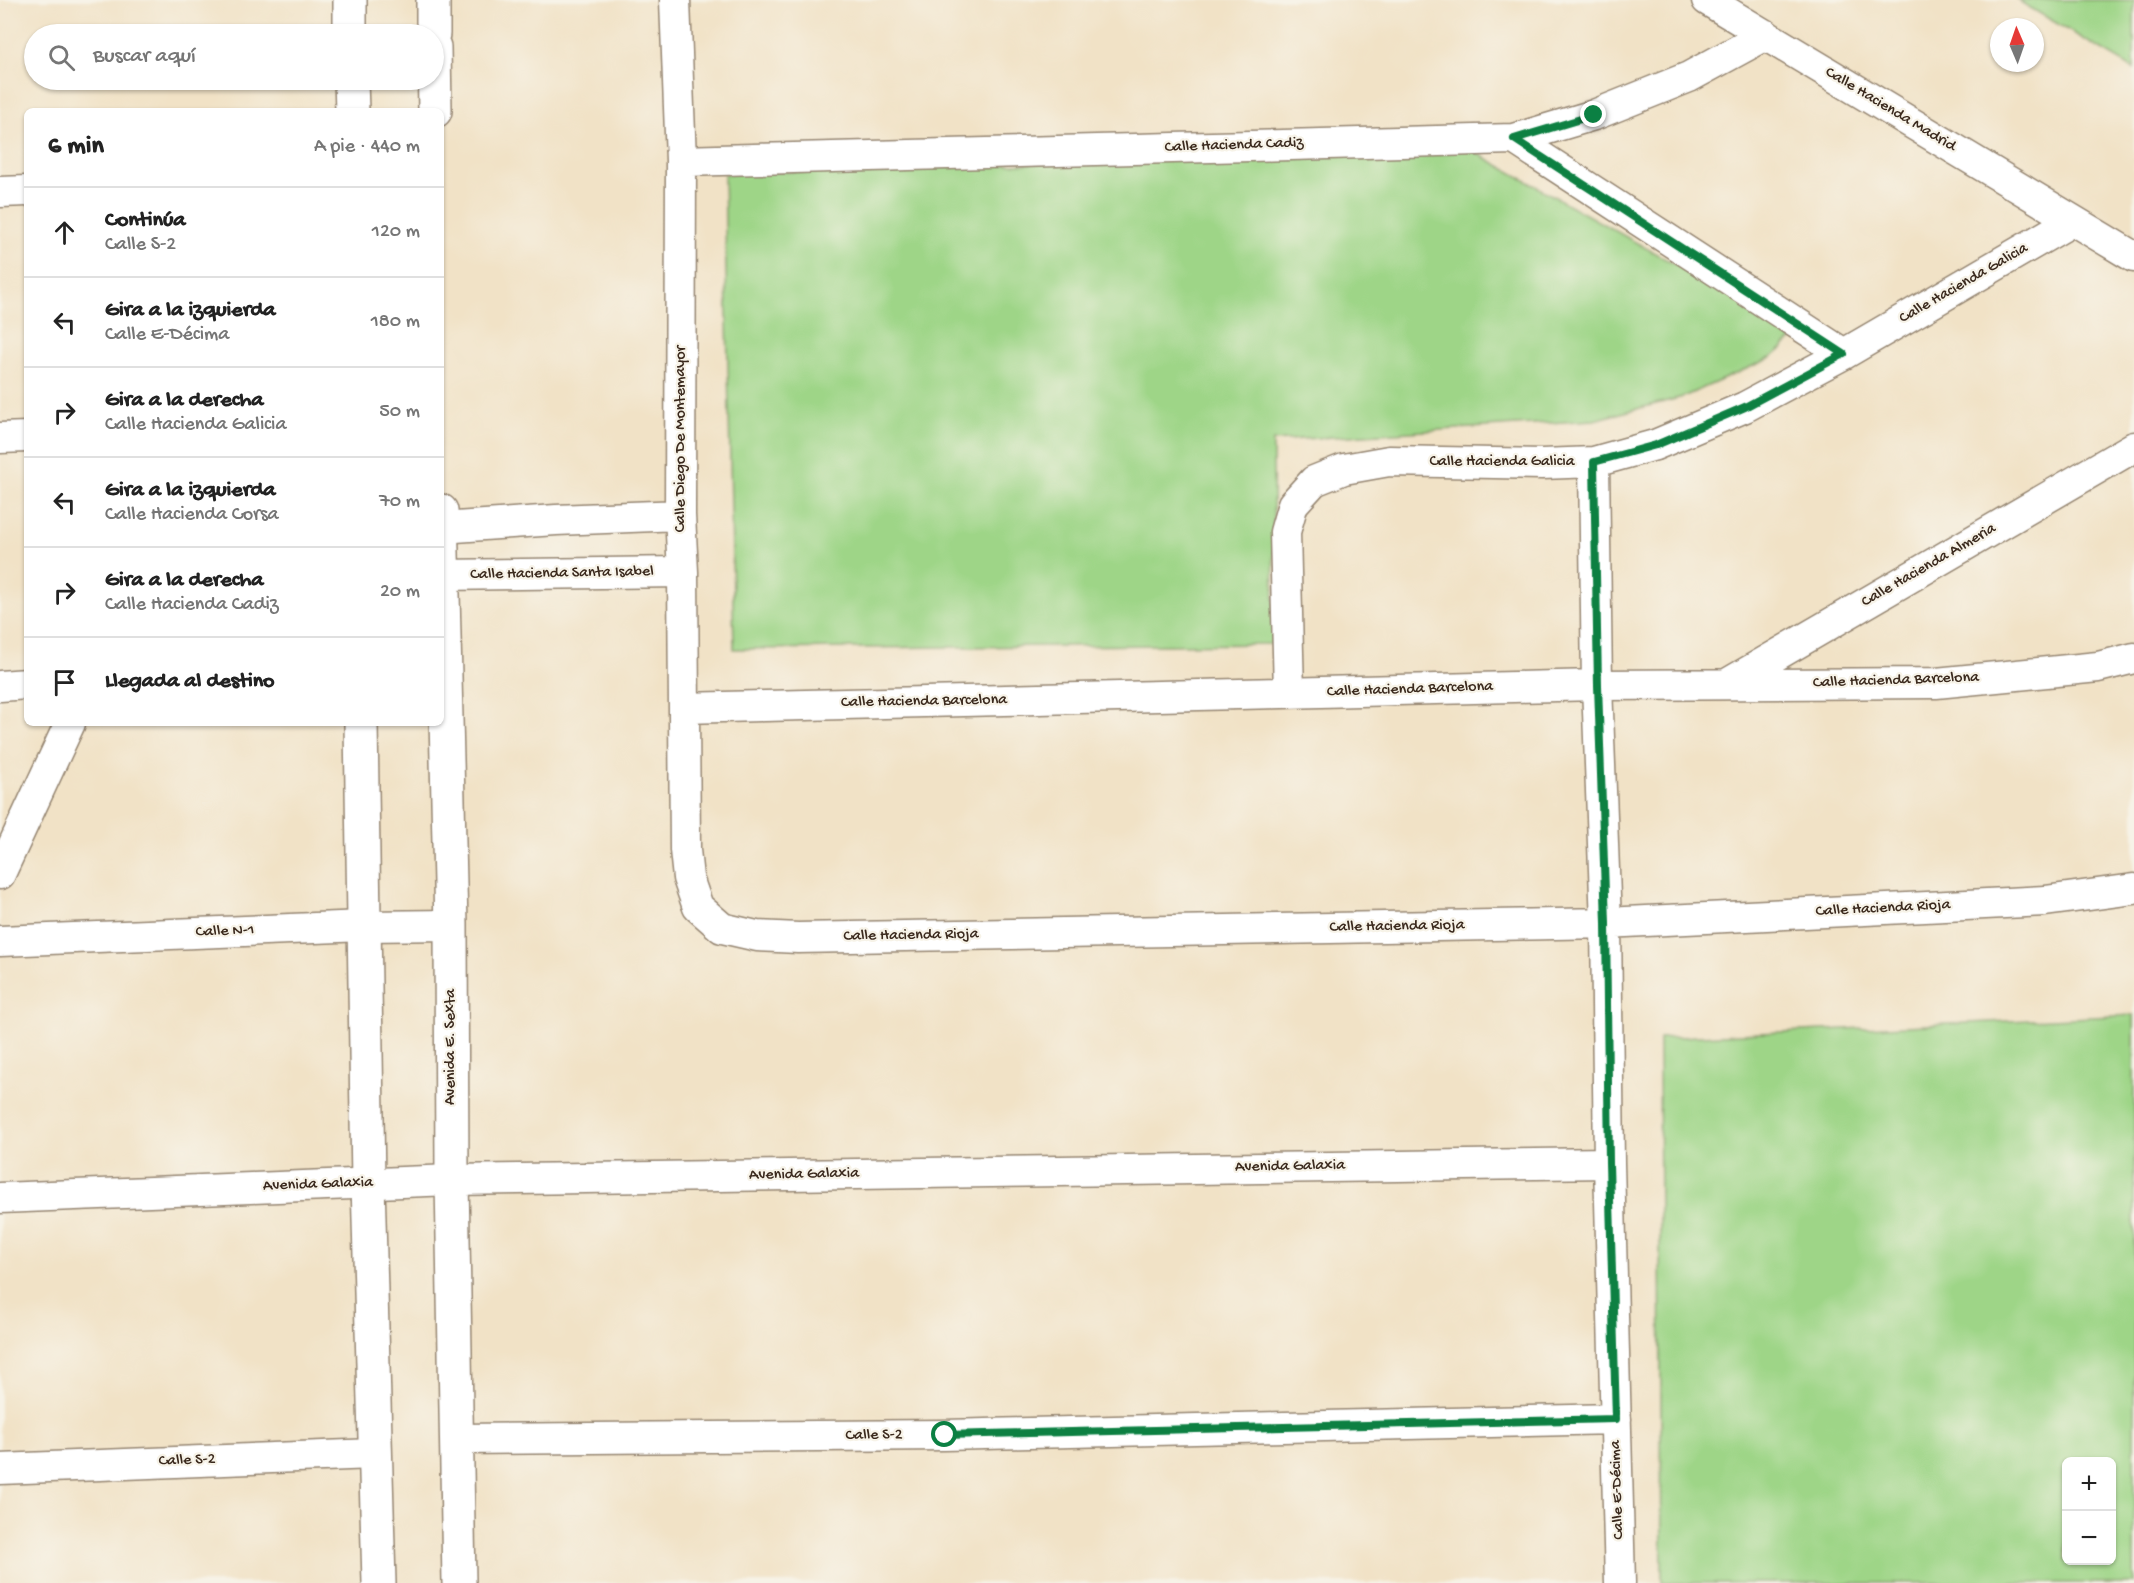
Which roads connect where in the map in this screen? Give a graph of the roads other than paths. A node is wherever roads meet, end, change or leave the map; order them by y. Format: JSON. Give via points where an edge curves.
{"nodes":[{"id":1,"x":350,"y":0,"type":"edge"},
{"id":2,"x":433,"y":0,"type":"edge"},
{"id":3,"x":675,"y":0,"type":"edge"},
{"id":4,"x":1707,"y":0,"type":"edge"},
{"id":5,"x":350,"y":24,"type":"edge"},
{"id":6,"x":433,"y":24,"type":"edge"},
{"id":7,"x":1766,"y":35,"type":"junction"},
{"id":8,"x":351,"y":90,"type":"edge"},
{"id":9,"x":435,"y":90,"type":"edge"},
{"id":10,"x":352,"y":108,"type":"edge"},
{"id":11,"x":435,"y":108,"type":"edge"},
{"id":12,"x":1514,"y":139,"type":"junction"},
{"id":13,"x":681,"y":161,"type":"junction"},
{"id":14,"x":24,"y":191,"type":"edge"},
{"id":15,"x":0,"y":192,"type":"edge"},
{"id":16,"x":2072,"y":221,"type":"junction"},
{"id":17,"x":2134,"y":257,"type":"edge"},
{"id":18,"x":1844,"y":354,"type":"junction"},
{"id":19,"x":24,"y":437,"type":"edge"},
{"id":20,"x":0,"y":438,"type":"edge"},
{"id":21,"x":2134,"y":447,"type":"edge"},
{"id":22,"x":1594,"y":462,"type":"junction"},
{"id":23,"x":680,"y":515,"type":"junction"},
{"id":24,"x":444,"y":528,"type":"edge"},
{"id":25,"x":683,"y":572,"type":"junction"},
{"id":26,"x":444,"y":575,"type":"edge"},
{"id":27,"x":2134,"y":658,"type":"edge"},
{"id":28,"x":444,"y":680,"type":"edge"},
{"id":29,"x":24,"y":684,"type":"edge"},
{"id":30,"x":1598,"y":685,"type":"junction"},
{"id":31,"x":1725,"y":685,"type":"junction"},
{"id":32,"x":0,"y":686,"type":"edge"},
{"id":33,"x":1290,"y":693,"type":"junction"},
{"id":34,"x":684,"y":708,"type":"junction"},
{"id":35,"x":69,"y":726,"type":"edge"},
{"id":36,"x":361,"y":726,"type":"edge"},
{"id":37,"x":0,"y":874,"type":"edge"},
{"id":38,"x":688,"y":878,"type":"joint"},
{"id":39,"x":2134,"y":890,"type":"edge"},
{"id":40,"x":1606,"y":923,"type":"junction"},
{"id":41,"x":451,"y":925,"type":"junction"},
{"id":42,"x":364,"y":926,"type":"junction"},
{"id":43,"x":0,"y":941,"type":"edge"},
{"id":44,"x":1609,"y":1163,"type":"junction"},
{"id":45,"x":452,"y":1180,"type":"junction"},
{"id":46,"x":368,"y":1183,"type":"junction"},
{"id":47,"x":0,"y":1198,"type":"edge"},
{"id":48,"x":1616,"y":1419,"type":"junction"},
{"id":49,"x":457,"y":1439,"type":"junction"},
{"id":50,"x":374,"y":1454,"type":"junction"},
{"id":51,"x":0,"y":1469,"type":"edge"},
{"id":52,"x":379,"y":1583,"type":"edge"},
{"id":53,"x":459,"y":1583,"type":"edge"},
{"id":54,"x":1620,"y":1583,"type":"edge"}],
"edges":[{"from":1,"to":5,"type":"street"},
{"from":2,"to":6,"type":"street"},
{"from":3,"to":13,"type":"street","name":"Calle Diego De Montemayor"},
{"from":4,"to":7,"type":"street","name":"Calle Hacienda Madrid"},
{"from":7,"to":12,"type":"street","name":"Calle Hacienda Cadiz","via":[[1668,85],[1594,115]]},
{"from":7,"to":16,"type":"street","name":"Calle Hacienda Madrid"},
{"from":8,"to":10,"type":"street"},
{"from":9,"to":11,"type":"street"},
{"from":12,"to":13,"type":"street","name":"Calle Hacienda Cadiz"},
{"from":12,"to":18,"type":"street"},
{"from":13,"to":23,"type":"street","name":"Calle Diego De Montemayor"},
{"from":14,"to":15,"type":"street"},
{"from":16,"to":17,"type":"street"},
{"from":16,"to":18,"type":"street","name":"Calle Hacienda Galicia"},
{"from":18,"to":22,"type":"street","name":"Calle Hacienda Galicia","via":[[1745,407],[1656,445]]},
{"from":19,"to":20,"type":"street"},
{"from":21,"to":31,"type":"street","name":"Calle Hacienda Almeria"},
{"from":22,"to":30,"type":"street","name":"Calle E-Décima"},
{"from":22,"to":33,"type":"street","name":"Calle Hacienda Galicia","via":[[1389,460],[1344,469],[1314,481],[1293,504],[1285,532]]},
{"from":23,"to":24,"type":"street"},
{"from":23,"to":25,"type":"street","name":"Calle Diego De Montemayor"},
{"from":25,"to":26,"type":"street","name":"Calle Hacienda Santa Isabel"},
{"from":25,"to":34,"type":"street","name":"Calle Diego De Montemayor"},
{"from":27,"to":31,"type":"street","name":"Calle Hacienda Barcelona","via":[[2098,667],[1936,683]]},
{"from":28,"to":41,"type":"street","name":"Avenida E. Sexta"},
{"from":29,"to":32,"type":"street"},
{"from":30,"to":31,"type":"street","name":"Calle Hacienda Barcelona"},
{"from":30,"to":33,"type":"street","name":"Calle Hacienda Barcelona"},
{"from":30,"to":40,"type":"street","name":"Calle E-Décima"},
{"from":33,"to":34,"type":"street","name":"Calle Hacienda Barcelona"},
{"from":34,"to":38,"type":"street","name":"Calle Diego De Montemayor"},
{"from":35,"to":37,"type":"street"},
{"from":36,"to":42,"type":"street"},
{"from":38,"to":40,"type":"street","name":"Calle Hacienda Rioja","via":[[698,907],[722,928],[757,936]]},
{"from":39,"to":40,"type":"street","name":"Calle Hacienda Rioja","via":[[2045,901]]},
{"from":40,"to":44,"type":"street","name":"Calle E-Décima"},
{"from":41,"to":42,"type":"street","name":"Calle N-1"},
{"from":41,"to":45,"type":"street","name":"Avenida E. Sexta"},
{"from":42,"to":43,"type":"street","name":"Calle N-1"},
{"from":42,"to":46,"type":"street"},
{"from":44,"to":45,"type":"street","name":"Avenida Galaxia"},
{"from":44,"to":48,"type":"street","name":"Calle E-Décima"},
{"from":45,"to":46,"type":"street","name":"Avenida Galaxia"},
{"from":45,"to":49,"type":"street","name":"Avenida E. Sexta"},
{"from":46,"to":47,"type":"street","name":"Avenida Galaxia"},
{"from":46,"to":50,"type":"street"},
{"from":48,"to":49,"type":"street","name":"Calle S-2","via":[[945,1435]]},
{"from":48,"to":54,"type":"street","name":"Calle E-Décima"},
{"from":49,"to":53,"type":"street","name":"Avenida E. Sexta"},
{"from":50,"to":51,"type":"street","name":"Calle S-2"},
{"from":50,"to":52,"type":"street"}]}
